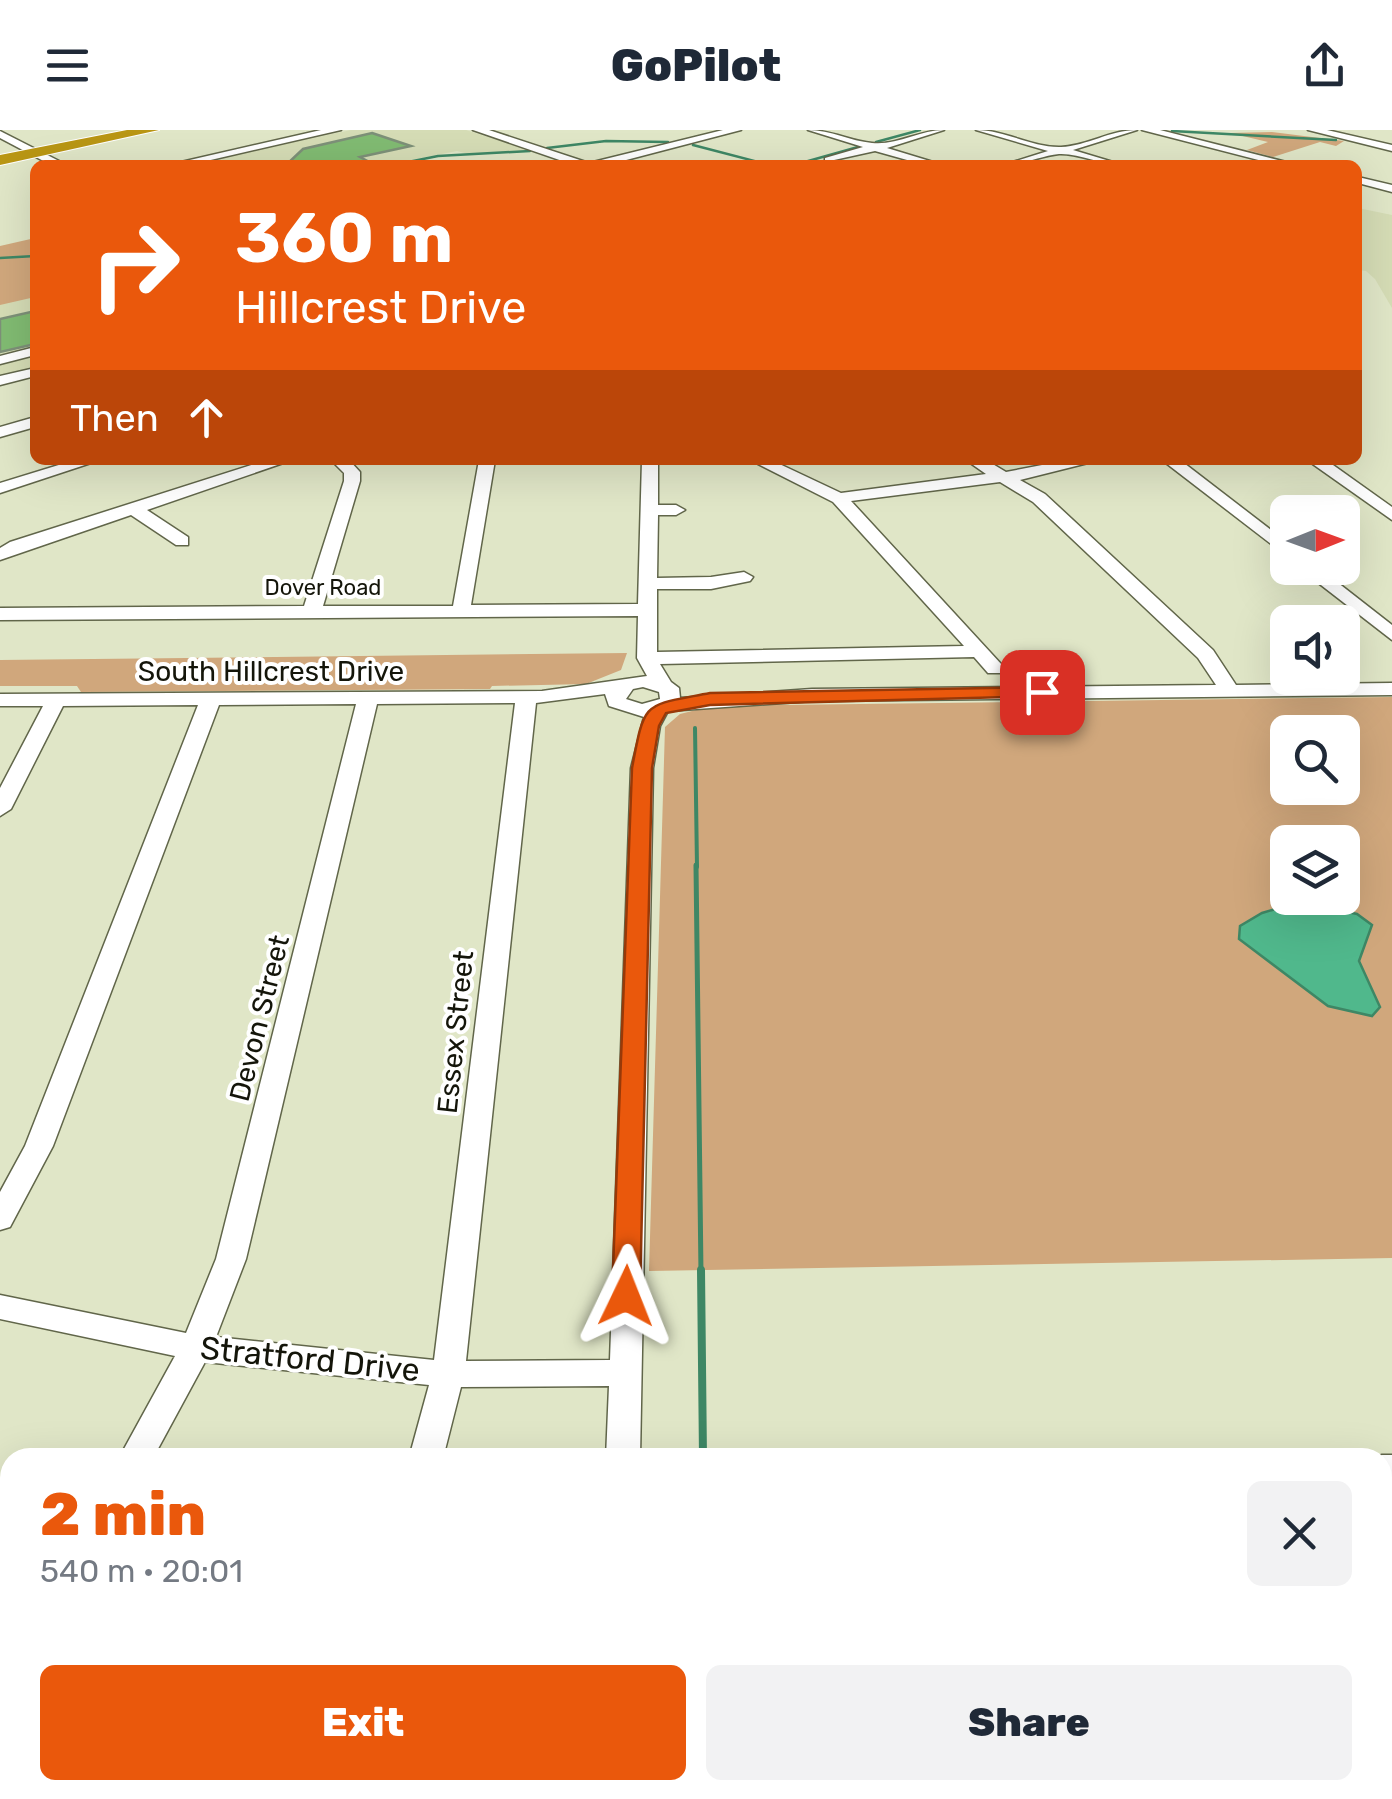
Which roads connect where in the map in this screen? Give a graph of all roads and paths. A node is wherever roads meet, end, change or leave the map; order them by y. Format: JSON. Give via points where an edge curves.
{"nodes":[{"id":1,"x":134,"y":130,"type":"edge"},
{"id":2,"x":151,"y":130,"type":"edge"},
{"id":3,"x":336,"y":130,"type":"edge"},
{"id":4,"x":478,"y":130,"type":"edge"},
{"id":5,"x":736,"y":130,"type":"edge"},
{"id":6,"x":812,"y":130,"type":"edge"},
{"id":7,"x":939,"y":130,"type":"edge"},
{"id":8,"x":981,"y":130,"type":"edge"},
{"id":9,"x":1132,"y":130,"type":"edge"},
{"id":10,"x":1147,"y":130,"type":"edge"},
{"id":11,"x":1314,"y":130,"type":"edge"},
{"id":12,"x":316,"y":132,"type":"edge"},
{"id":13,"x":526,"y":132,"type":"dead end"},
{"id":14,"x":664,"y":134,"type":"dead end"},
{"id":15,"x":1,"y":135,"type":"edge"},
{"id":16,"x":502,"y":138,"type":"junction"},
{"id":17,"x":690,"y":141,"type":"junction"},
{"id":18,"x":876,"y":148,"type":"junction"},
{"id":19,"x":1392,"y":148,"type":"edge"},
{"id":20,"x":1060,"y":150,"type":"junction"},
{"id":21,"x":34,"y":152,"type":"junction"},
{"id":22,"x":637,"y":154,"type":"junction"},
{"id":23,"x":1251,"y":155,"type":"junction"},
{"id":24,"x":0,"y":158,"type":"edge"},
{"id":25,"x":49,"y":160,"type":"edge"},
{"id":26,"x":196,"y":160,"type":"edge"},
{"id":27,"x":570,"y":160,"type":"edge"},
{"id":28,"x":613,"y":160,"type":"edge"},
{"id":29,"x":658,"y":160,"type":"dead end"},
{"id":30,"x":830,"y":160,"type":"dead end"},
{"id":31,"x":919,"y":160,"type":"edge"},
{"id":32,"x":1026,"y":160,"type":"edge"},
{"id":33,"x":1098,"y":160,"type":"edge"},
{"id":34,"x":1236,"y":160,"type":"edge"},
{"id":35,"x":1272,"y":160,"type":"edge"},
{"id":36,"x":1378,"y":174,"type":"dead end"},
{"id":37,"x":1362,"y":180,"type":"edge"},
{"id":38,"x":1362,"y":182,"type":"edge"},
{"id":39,"x":1392,"y":189,"type":"edge"},
{"id":40,"x":30,"y":352,"type":"edge"},
{"id":41,"x":0,"y":360,"type":"edge"},
{"id":42,"x":30,"y":362,"type":"edge"},
{"id":43,"x":0,"y":370,"type":"edge"},
{"id":44,"x":30,"y":373,"type":"edge"},
{"id":45,"x":0,"y":381,"type":"edge"},
{"id":46,"x":30,"y":423,"type":"edge"},
{"id":47,"x":0,"y":432,"type":"edge"},
{"id":48,"x":76,"y":465,"type":"edge"},
{"id":49,"x":268,"y":465,"type":"edge"},
{"id":50,"x":344,"y":465,"type":"edge"},
{"id":51,"x":486,"y":465,"type":"edge"},
{"id":52,"x":650,"y":465,"type":"edge"},
{"id":53,"x":769,"y":465,"type":"edge"},
{"id":54,"x":984,"y":465,"type":"edge"},
{"id":55,"x":1065,"y":465,"type":"edge"},
{"id":56,"x":1176,"y":465,"type":"edge"},
{"id":57,"x":1322,"y":465,"type":"edge"},
{"id":58,"x":1007,"y":476,"type":"junction"},
{"id":59,"x":0,"y":488,"type":"edge"},
{"id":60,"x":839,"y":498,"type":"junction"},
{"id":61,"x":133,"y":508,"type":"junction"},
{"id":62,"x":649,"y":510,"type":"junction"},
{"id":63,"x":676,"y":510,"type":"dead end"},
{"id":64,"x":1392,"y":514,"type":"edge"},
{"id":65,"x":1270,"y":538,"type":"edge"},
{"id":66,"x":182,"y":541,"type":"dead end"},
{"id":67,"x":0,"y":555,"type":"edge"},
{"id":68,"x":744,"y":577,"type":"dead end"},
{"id":69,"x":648,"y":584,"type":"junction"},
{"id":70,"x":1330,"y":585,"type":"edge"},
{"id":71,"x":647,"y":610,"type":"junction"},
{"id":72,"x":312,"y":612,"type":"junction"},
{"id":73,"x":462,"y":612,"type":"junction"},
{"id":74,"x":0,"y":614,"type":"edge"},
{"id":75,"x":1392,"y":634,"type":"edge"},
{"id":76,"x":979,"y":651,"type":"junction"},
{"id":77,"x":647,"y":658,"type":"junction"},
{"id":78,"x":994,"y":668,"type":"dead end"},
{"id":79,"x":1392,"y":688,"type":"edge"},
{"id":80,"x":1229,"y":690,"type":"junction"},
{"id":81,"x":622,"y":695,"type":"junction"},
{"id":82,"x":664,"y":696,"type":"junction"},
{"id":83,"x":368,"y":697,"type":"junction"},
{"id":84,"x":534,"y":697,"type":"junction"},
{"id":85,"x":211,"y":698,"type":"junction"},
{"id":86,"x":0,"y":700,"type":"edge"},
{"id":87,"x":56,"y":700,"type":"junction"},
{"id":88,"x":642,"y":768,"type":"junction"},
{"id":89,"x":0,"y":809,"type":"edge"},
{"id":90,"x":0,"y":1219,"type":"edge"},
{"id":91,"x":0,"y":1307,"type":"edge"},
{"id":92,"x":196,"y":1348,"type":"junction"},
{"id":93,"x":623,"y":1372,"type":"junction"},
{"id":94,"x":448,"y":1374,"type":"junction"},
{"id":95,"x":141,"y":1448,"type":"edge"},
{"id":96,"x":429,"y":1448,"type":"edge"},
{"id":97,"x":623,"y":1448,"type":"edge"}],
"edges":[{"from":1,"to":21,"type":"highway"},
{"from":2,"to":21,"type":"highway"},
{"from":3,"to":12,"type":"street"},
{"from":4,"to":16,"type":"street"},
{"from":5,"to":17,"type":"street"},
{"from":6,"to":18,"type":"street"},
{"from":7,"to":18,"type":"street"},
{"from":8,"to":20,"type":"street"},
{"from":9,"to":20,"type":"street"},
{"from":10,"to":23,"type":"street"},
{"from":11,"to":19,"type":"street"},
{"from":12,"to":26,"type":"street"},
{"from":13,"to":16,"type":"street"},
{"from":14,"to":17,"type":"street"},
{"from":15,"to":21,"type":"street"},
{"from":16,"to":27,"type":"street"},
{"from":17,"to":22,"type":"street"},
{"from":18,"to":30,"type":"street"},
{"from":18,"to":31,"type":"street"},
{"from":20,"to":32,"type":"street"},
{"from":20,"to":33,"type":"street"},
{"from":21,"to":24,"type":"highway"},
{"from":21,"to":25,"type":"street"},
{"from":22,"to":28,"type":"street"},
{"from":22,"to":29,"type":"street"},
{"from":23,"to":34,"type":"street"},
{"from":23,"to":35,"type":"street"},
{"from":36,"to":37,"type":"street"},
{"from":38,"to":39,"type":"street"},
{"from":40,"to":41,"type":"street"},
{"from":42,"to":43,"type":"street"},
{"from":44,"to":45,"type":"street"},
{"from":46,"to":47,"type":"street"},
{"from":48,"to":59,"type":"street"},
{"from":49,"to":61,"type":"street"},
{"from":50,"to":72,"type":"street","via":[[352,481]]},
{"from":51,"to":73,"type":"street"},
{"from":52,"to":62,"type":"street"},
{"from":53,"to":60,"type":"street"},
{"from":54,"to":58,"type":"street"},
{"from":55,"to":58,"type":"street"},
{"from":56,"to":65,"type":"street"},
{"from":57,"to":64,"type":"street"},
{"from":58,"to":60,"type":"street"},
{"from":58,"to":80,"type":"street","via":[[1206,654]]},
{"from":60,"to":76,"type":"street"},
{"from":61,"to":66,"type":"street"},
{"from":61,"to":67,"type":"street"},
{"from":62,"to":63,"type":"street"},
{"from":62,"to":69,"type":"street"},
{"from":68,"to":69,"type":"street"},
{"from":69,"to":71,"type":"street"},
{"from":70,"to":75,"type":"street"},
{"from":71,"to":73,"type":"street","name":"Dover Road"},
{"from":71,"to":77,"type":"street"},
{"from":72,"to":73,"type":"street","name":"Dover Road"},
{"from":72,"to":74,"type":"street","name":"Dover Road"},
{"from":76,"to":77,"type":"street"},
{"from":76,"to":78,"type":"street"},
{"from":77,"to":81,"type":"street"},
{"from":77,"to":82,"type":"street"},
{"from":79,"to":80,"type":"street"},
{"from":80,"to":82,"type":"street"},
{"from":81,"to":82,"type":"street","via":[[644,681]]},
{"from":81,"to":82,"type":"street","via":[[640,711]]},
{"from":81,"to":84,"type":"street","name":"South Hillcrest Drive"},
{"from":81,"to":88,"type":"street"},
{"from":82,"to":88,"type":"street"},
{"from":83,"to":84,"type":"street","name":"South Hillcrest Drive"},
{"from":83,"to":85,"type":"street","name":"South Hillcrest Drive"},
{"from":83,"to":92,"type":"street","name":"Devon Street","via":[[231,1259]]},
{"from":84,"to":94,"type":"street","name":"Essex Street"},
{"from":85,"to":87,"type":"street","name":"South Hillcrest Drive"},
{"from":85,"to":90,"type":"street","via":[[39,1146]]},
{"from":86,"to":87,"type":"street","name":"South Hillcrest Drive"},
{"from":87,"to":89,"type":"street"},
{"from":88,"to":93,"type":"street"},
{"from":91,"to":92,"type":"street","name":"Stratford Drive"},
{"from":92,"to":94,"type":"street","name":"Stratford Drive"},
{"from":92,"to":95,"type":"street","name":"Devon Street"},
{"from":93,"to":94,"type":"street","name":"Stratford Drive"},
{"from":93,"to":97,"type":"street"},
{"from":94,"to":96,"type":"street","name":"Essex Street"}]}
